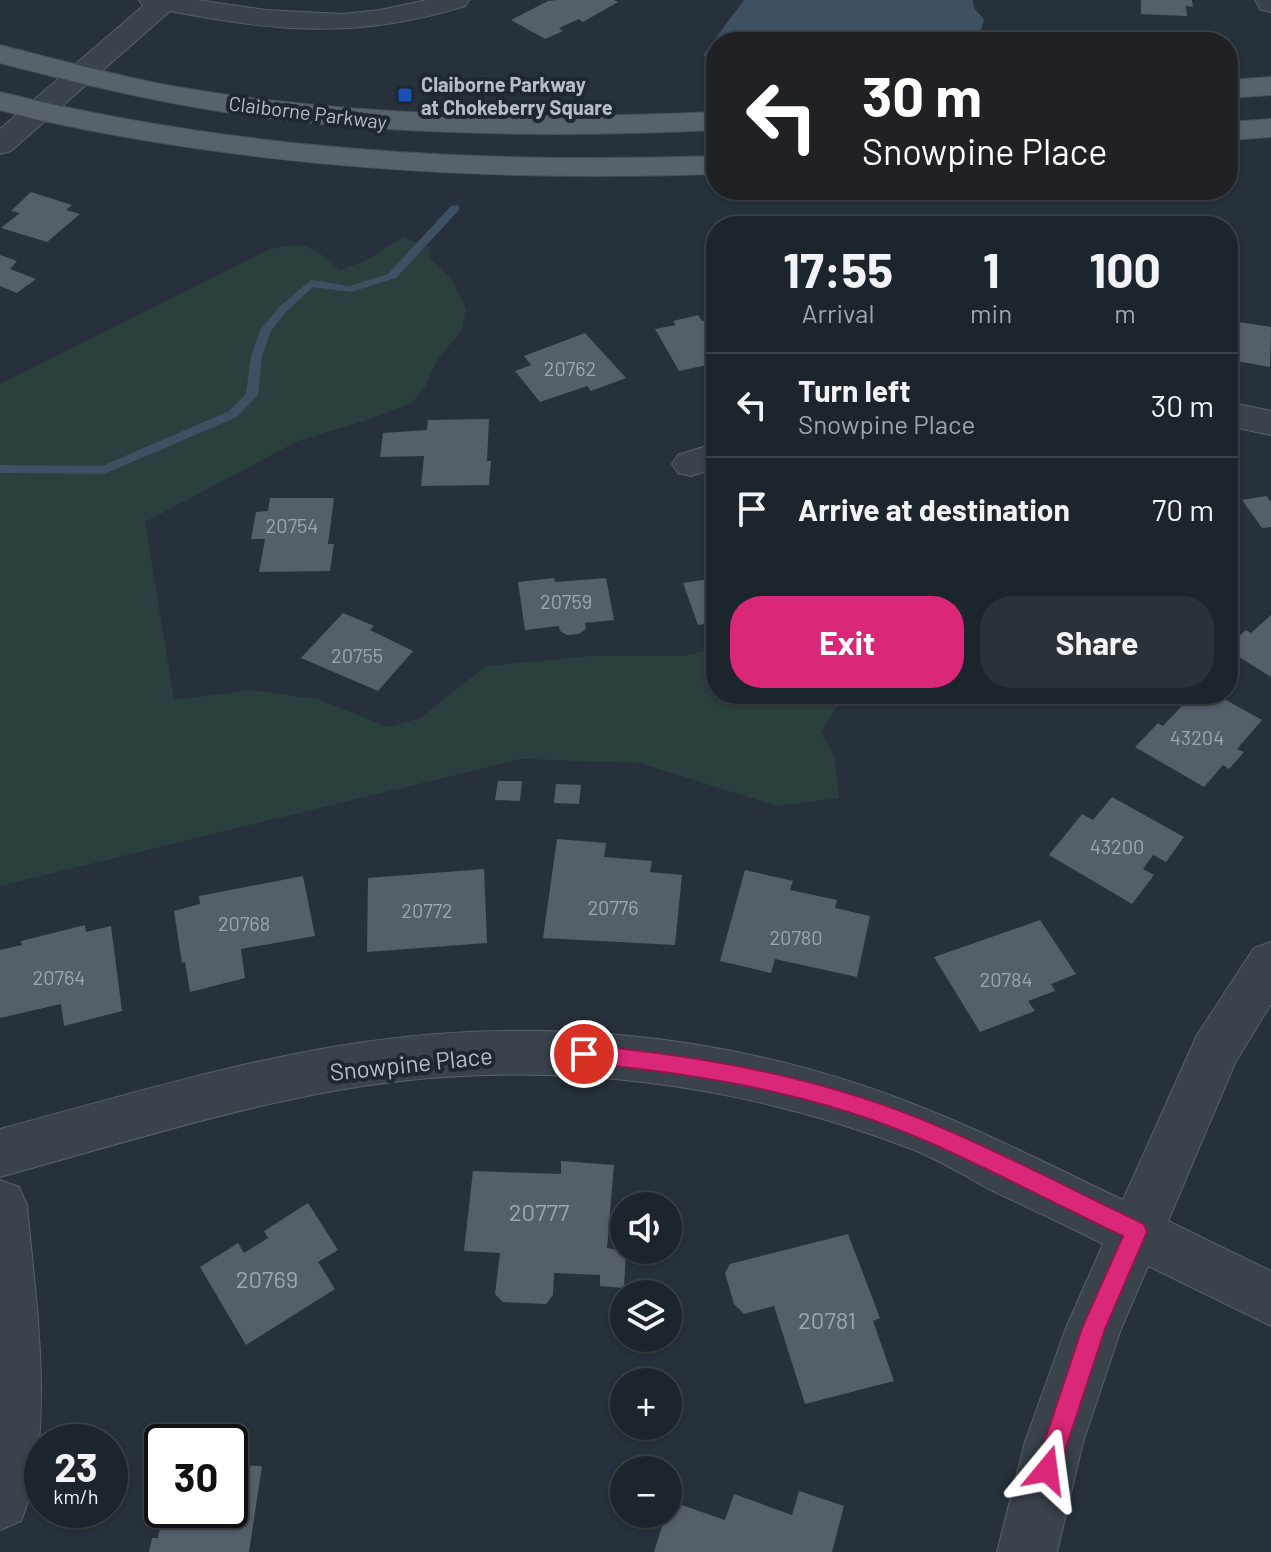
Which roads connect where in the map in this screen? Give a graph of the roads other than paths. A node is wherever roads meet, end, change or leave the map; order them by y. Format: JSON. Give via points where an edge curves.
{"nodes":[{"id":1,"x":455,"y":0,"type":"edge"},
{"id":2,"x":159,"y":1,"type":"edge"},
{"id":3,"x":0,"y":54,"type":"edge"},
{"id":4,"x":83,"y":74,"type":"junction"},
{"id":5,"x":1271,"y":86,"type":"edge"},
{"id":6,"x":1238,"y":88,"type":"edge"},
{"id":7,"x":0,"y":101,"type":"edge"},
{"id":8,"x":37,"y":111,"type":"junction"},
{"id":9,"x":706,"y":121,"type":"edge"},
{"id":10,"x":1271,"y":128,"type":"edge"},
{"id":11,"x":1238,"y":130,"type":"edge"},
{"id":12,"x":0,"y":145,"type":"edge"},
{"id":13,"x":706,"y":165,"type":"edge"},
{"id":14,"x":1238,"y":416,"type":"edge"},
{"id":15,"x":1271,"y":423,"type":"edge"},
{"id":16,"x":1271,"y":962,"type":"edge"},
{"id":17,"x":0,"y":1153,"type":"edge"},
{"id":18,"x":0,"y":1205,"type":"edge"},
{"id":19,"x":1136,"y":1232,"type":"junction"},
{"id":20,"x":1271,"y":1299,"type":"edge"},
{"id":21,"x":0,"y":1500,"type":"edge"},
{"id":22,"x":1027,"y":1552,"type":"edge"}],
"edges":[{"from":1,"to":2,"type":"street","via":[[385,17],[314,23],[246,19]]},
{"from":2,"to":4,"type":"street"},
{"from":3,"to":4,"type":"main road","name":"Claiborne Parkway"},
{"from":4,"to":8,"type":"street"},
{"from":4,"to":9,"type":"main road","name":"Claiborne Parkway","via":[[238,105],[379,121],[580,127]]},
{"from":5,"to":6,"type":"main road"},
{"from":7,"to":8,"type":"main road","name":"Claiborne Parkway"},
{"from":8,"to":12,"type":"street"},
{"from":8,"to":13,"type":"main road","name":"Claiborne Parkway","via":[[195,140],[385,161],[552,168]]},
{"from":10,"to":11,"type":"main road"},
{"from":14,"to":15,"type":"street"},
{"from":16,"to":19,"type":"street","via":[[1215,1051]]},
{"from":17,"to":19,"type":"street","name":"Snowpine Place","via":[[276,1080],[365,1063],[453,1054],[584,1054],[672,1062],[845,1102],[932,1133]]},
{"from":18,"to":21,"type":"street","via":[[11,1343]]},
{"from":19,"to":20,"type":"street","name":"Snowpine Place"},
{"from":19,"to":22,"type":"street","via":[[1094,1328],[1054,1442]]}]}
